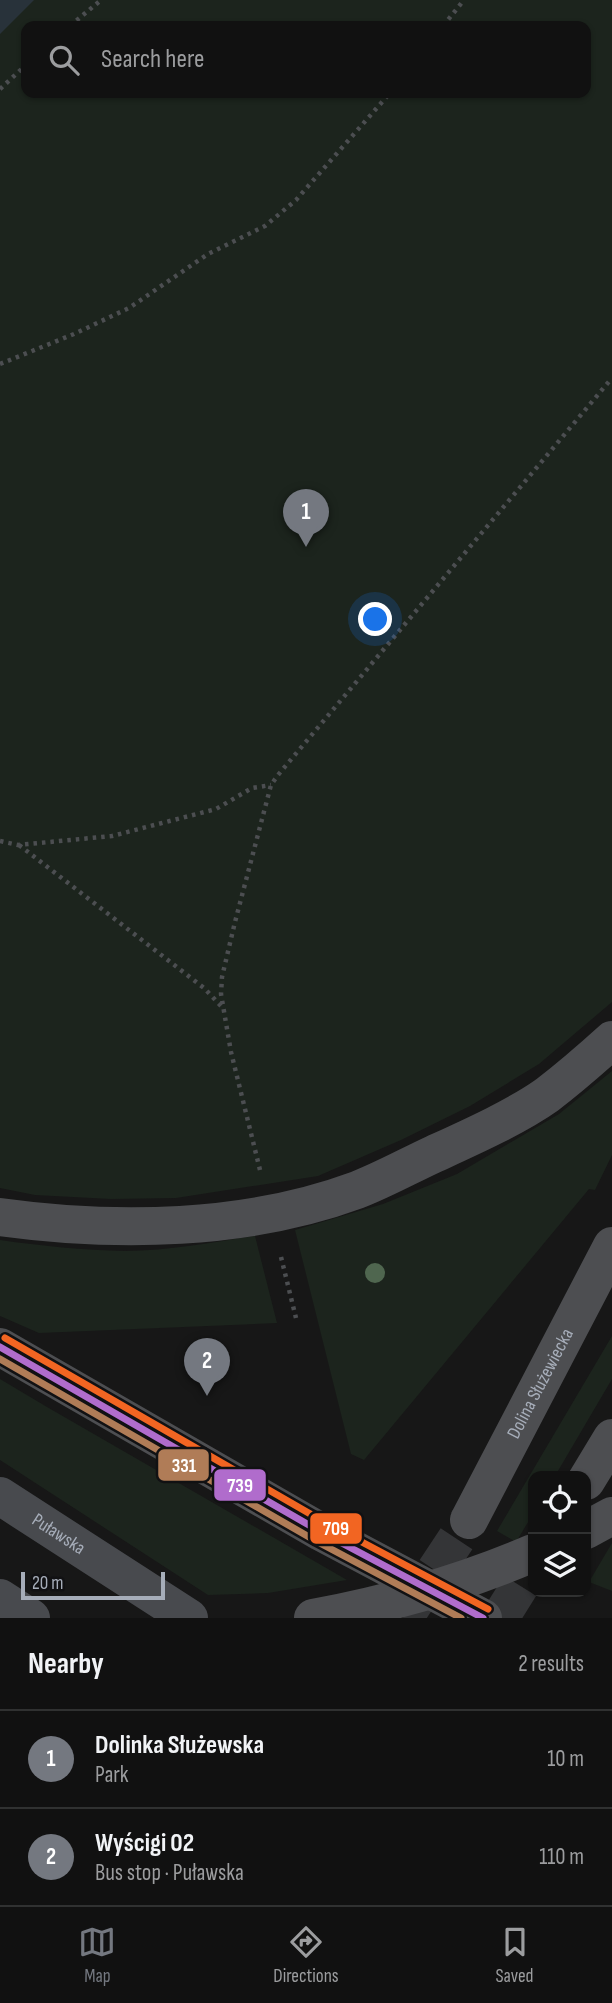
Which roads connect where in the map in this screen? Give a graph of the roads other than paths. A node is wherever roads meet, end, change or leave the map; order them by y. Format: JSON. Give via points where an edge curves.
{"nodes":[{"id":1,"x":612,"y":1041,"type":"edge"},
{"id":2,"x":0,"y":1217,"type":"edge"},
{"id":3,"x":612,"y":1246,"type":"edge"},
{"id":4,"x":0,"y":1347,"type":"edge"},
{"id":5,"x":612,"y":1438,"type":"edge"},
{"id":6,"x":612,"y":1465,"type":"edge"},
{"id":7,"x":591,"y":1473,"type":"edge"},
{"id":8,"x":591,"y":1488,"type":"edge"},
{"id":9,"x":0,"y":1496,"type":"edge"},
{"id":10,"x":612,"y":1516,"type":"edge"},
{"id":11,"x":469,"y":1520,"type":"tunnel mouth"},
{"id":12,"x":591,"y":1527,"type":"edge"},
{"id":13,"x":528,"y":1555,"type":"edge"},
{"id":14,"x":0,"y":1598,"type":"edge"},
{"id":15,"x":31,"y":1618,"type":"edge"},
{"id":16,"x":189,"y":1618,"type":"edge"},
{"id":17,"x":313,"y":1618,"type":"edge"},
{"id":18,"x":483,"y":1618,"type":"edge"}],
"edges":[{"from":1,"to":2,"type":"main road","via":[[546,1096],[481,1132],[321,1201],[244,1218],[146,1227],[48,1224]]},
{"from":3,"to":11,"type":"main road","name":"Dolina Służewiecka"},
{"from":4,"to":18,"type":"main road","via":[[321,1532]]},
{"from":5,"to":7,"type":"main road"},
{"from":6,"to":8,"type":"main road"},
{"from":9,"to":16,"type":"main road","name":"Puławska"},
{"from":10,"to":12,"type":"main road"},
{"from":13,"to":17,"type":"main road","via":[[443,1586]]},
{"from":14,"to":15,"type":"main road"}]}
